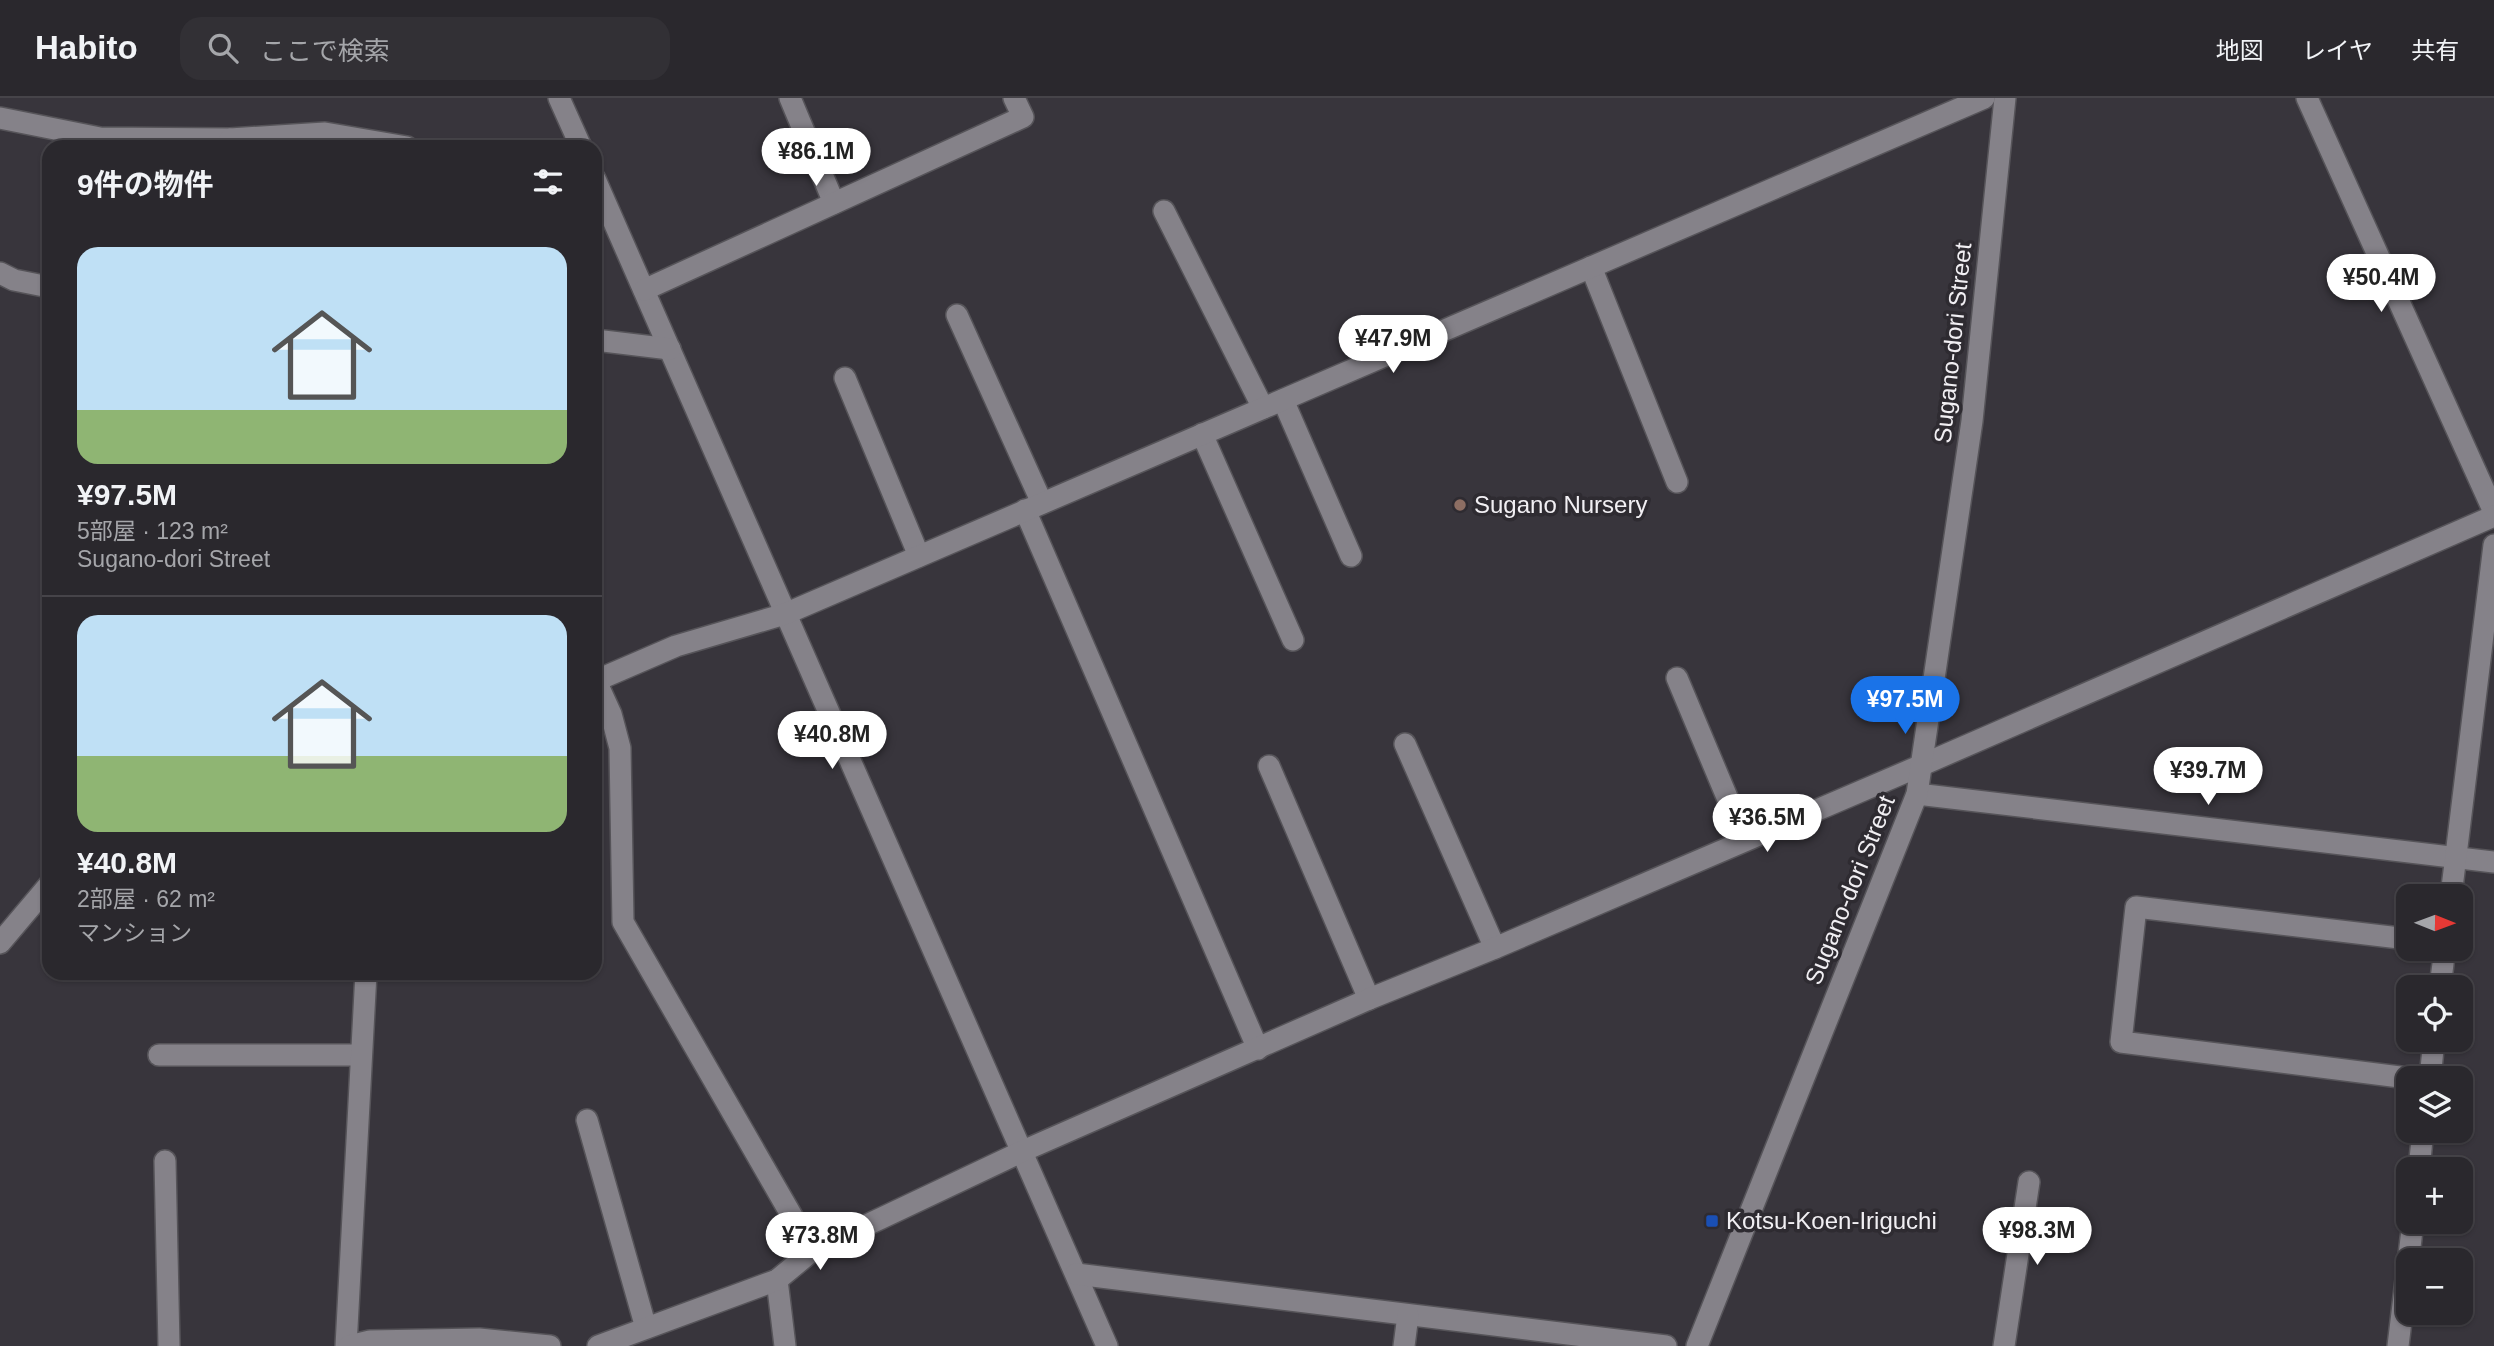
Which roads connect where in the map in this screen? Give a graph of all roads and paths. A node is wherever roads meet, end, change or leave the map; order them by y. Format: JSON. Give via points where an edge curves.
{"nodes":[{"id":1,"x":559,"y":98,"type":"edge"},
{"id":2,"x":790,"y":98,"type":"edge"},
{"id":3,"x":1014,"y":98,"type":"edge"},
{"id":4,"x":1984,"y":98,"type":"edge"},
{"id":5,"x":2005,"y":98,"type":"edge"},
{"id":6,"x":2307,"y":98,"type":"edge"},
{"id":7,"x":0,"y":118,"type":"edge"},
{"id":8,"x":152,"y":140,"type":"edge"},
{"id":9,"x":258,"y":140,"type":"edge"},
{"id":10,"x":366,"y":140,"type":"edge"},
{"id":11,"x":578,"y":140,"type":"edge"},
{"id":12,"x":602,"y":195,"type":"edge"},
{"id":13,"x":834,"y":203,"type":"junction"},
{"id":14,"x":1164,"y":211,"type":"dead end"},
{"id":15,"x":1591,"y":267,"type":"junction"},
{"id":16,"x":0,"y":274,"type":"edge"},
{"id":17,"x":42,"y":286,"type":"edge"},
{"id":18,"x":644,"y":289,"type":"junction"},
{"id":19,"x":957,"y":315,"type":"dead end"},
{"id":20,"x":602,"y":341,"type":"edge"},
{"id":21,"x":670,"y":349,"type":"junction"},
{"id":22,"x":845,"y":377,"type":"dead end"},
{"id":23,"x":1283,"y":400,"type":"junction"},
{"id":24,"x":1263,"y":408,"type":"junction"},
{"id":25,"x":1202,"y":434,"type":"junction"},
{"id":26,"x":1677,"y":482,"type":"dead end"},
{"id":27,"x":1033,"y":507,"type":"junction"},
{"id":28,"x":2494,"y":514,"type":"edge"},
{"id":29,"x":2494,"y":545,"type":"edge"},
{"id":30,"x":919,"y":556,"type":"junction"},
{"id":31,"x":1351,"y":556,"type":"dead end"},
{"id":32,"x":785,"y":614,"type":"junction"},
{"id":33,"x":1293,"y":640,"type":"dead end"},
{"id":34,"x":602,"y":678,"type":"edge"},
{"id":35,"x":1677,"y":678,"type":"dead end"},
{"id":36,"x":602,"y":694,"type":"edge"},
{"id":37,"x":2484,"y":704,"type":"edge"},
{"id":38,"x":1405,"y":744,"type":"dead end"},
{"id":39,"x":1922,"y":765,"type":"junction"},
{"id":40,"x":1269,"y":766,"type":"dead end"},
{"id":41,"x":1917,"y":794,"type":"junction"},
{"id":42,"x":1745,"y":840,"type":"junction"},
{"id":43,"x":2455,"y":858,"type":"junction"},
{"id":44,"x":2494,"y":862,"type":"edge"},
{"id":45,"x":2452,"y":884,"type":"edge"},
{"id":46,"x":42,"y":893,"type":"edge"},
{"id":47,"x":2396,"y":938,"type":"edge"},
{"id":48,"x":0,"y":943,"type":"edge"},
{"id":49,"x":1495,"y":948,"type":"junction"},
{"id":50,"x":366,"y":980,"type":"edge"},
{"id":51,"x":1370,"y":999,"type":"junction"},
{"id":52,"x":1258,"y":1049,"type":"junction"},
{"id":53,"x":159,"y":1055,"type":"dead end"},
{"id":54,"x":362,"y":1055,"type":"junction"},
{"id":55,"x":2396,"y":1076,"type":"edge"},
{"id":56,"x":587,"y":1120,"type":"dead end"},
{"id":57,"x":1023,"y":1151,"type":"junction"},
{"id":58,"x":165,"y":1161,"type":"dead end"},
{"id":59,"x":2029,"y":1182,"type":"dead end"},
{"id":60,"x":2412,"y":1234,"type":"edge"},
{"id":61,"x":812,"y":1251,"type":"junction"},
{"id":62,"x":1076,"y":1274,"type":"junction"},
{"id":63,"x":777,"y":1280,"type":"junction"},
{"id":64,"x":1408,"y":1315,"type":"junction"},
{"id":65,"x":646,"y":1328,"type":"junction"},
{"id":66,"x":169,"y":1346,"type":"edge"},
{"id":67,"x":347,"y":1346,"type":"edge"},
{"id":68,"x":550,"y":1346,"type":"edge"},
{"id":69,"x":598,"y":1346,"type":"edge"},
{"id":70,"x":785,"y":1346,"type":"edge"},
{"id":71,"x":1107,"y":1346,"type":"edge"},
{"id":72,"x":1404,"y":1346,"type":"edge"},
{"id":73,"x":1666,"y":1346,"type":"edge"},
{"id":74,"x":1698,"y":1346,"type":"edge"},
{"id":75,"x":2004,"y":1346,"type":"edge"},
{"id":76,"x":2398,"y":1346,"type":"edge"}],
"edges":[{"from":1,"to":11,"type":"street"},
{"from":2,"to":13,"type":"street"},
{"from":3,"to":13,"type":"street","via":[[1023,117]]},
{"from":4,"to":15,"type":"street"},
{"from":5,"to":39,"type":"street","name":"Sugano-dori Street","via":[[1972,421]]},
{"from":6,"to":28,"type":"street"},
{"from":7,"to":8,"type":"street","via":[[100,138]]},
{"from":9,"to":10,"type":"street","via":[[325,133]]},
{"from":12,"to":18,"type":"street"},
{"from":13,"to":18,"type":"street"},
{"from":14,"to":24,"type":"street"},
{"from":15,"to":23,"type":"street"},
{"from":15,"to":26,"type":"street"},
{"from":16,"to":17,"type":"street"},
{"from":18,"to":21,"type":"street"},
{"from":19,"to":27,"type":"street"},
{"from":20,"to":21,"type":"street"},
{"from":21,"to":32,"type":"street"},
{"from":22,"to":30,"type":"street"},
{"from":23,"to":24,"type":"street"},
{"from":23,"to":31,"type":"street"},
{"from":24,"to":25,"type":"street"},
{"from":25,"to":27,"type":"street"},
{"from":25,"to":33,"type":"street"},
{"from":27,"to":30,"type":"street"},
{"from":27,"to":52,"type":"street"},
{"from":28,"to":39,"type":"street"},
{"from":29,"to":37,"type":"street"},
{"from":30,"to":32,"type":"street"},
{"from":32,"to":34,"type":"street","via":[[676,646]]},
{"from":32,"to":57,"type":"street"},
{"from":35,"to":42,"type":"street"},
{"from":36,"to":61,"type":"street","via":[[620,748],[623,922]]},
{"from":37,"to":43,"type":"street"},
{"from":38,"to":49,"type":"street"},
{"from":39,"to":41,"type":"street","name":"Sugano-dori Street"},
{"from":39,"to":42,"type":"street"},
{"from":40,"to":51,"type":"street"},
{"from":41,"to":43,"type":"street"},
{"from":41,"to":74,"type":"street","name":"Sugano-dori Street"},
{"from":42,"to":49,"type":"street"},
{"from":43,"to":44,"type":"street"},
{"from":43,"to":45,"type":"street"},
{"from":46,"to":48,"type":"street"},
{"from":47,"to":55,"type":"street","via":[[2136,907],[2121,1042]]},
{"from":49,"to":51,"type":"street"},
{"from":50,"to":54,"type":"street"},
{"from":51,"to":52,"type":"street"},
{"from":52,"to":57,"type":"street"},
{"from":53,"to":54,"type":"street"},
{"from":54,"to":67,"type":"street"},
{"from":56,"to":65,"type":"street"},
{"from":57,"to":61,"type":"street"},
{"from":57,"to":62,"type":"street"},
{"from":58,"to":66,"type":"street"},
{"from":59,"to":75,"type":"street"},
{"from":60,"to":76,"type":"street"},
{"from":61,"to":63,"type":"street"},
{"from":62,"to":64,"type":"street"},
{"from":62,"to":71,"type":"street"},
{"from":63,"to":65,"type":"street"},
{"from":63,"to":70,"type":"street"},
{"from":64,"to":72,"type":"street"},
{"from":64,"to":73,"type":"street"},
{"from":65,"to":69,"type":"street"},
{"from":67,"to":68,"type":"street","via":[[370,1341],[479,1339]]}]}
